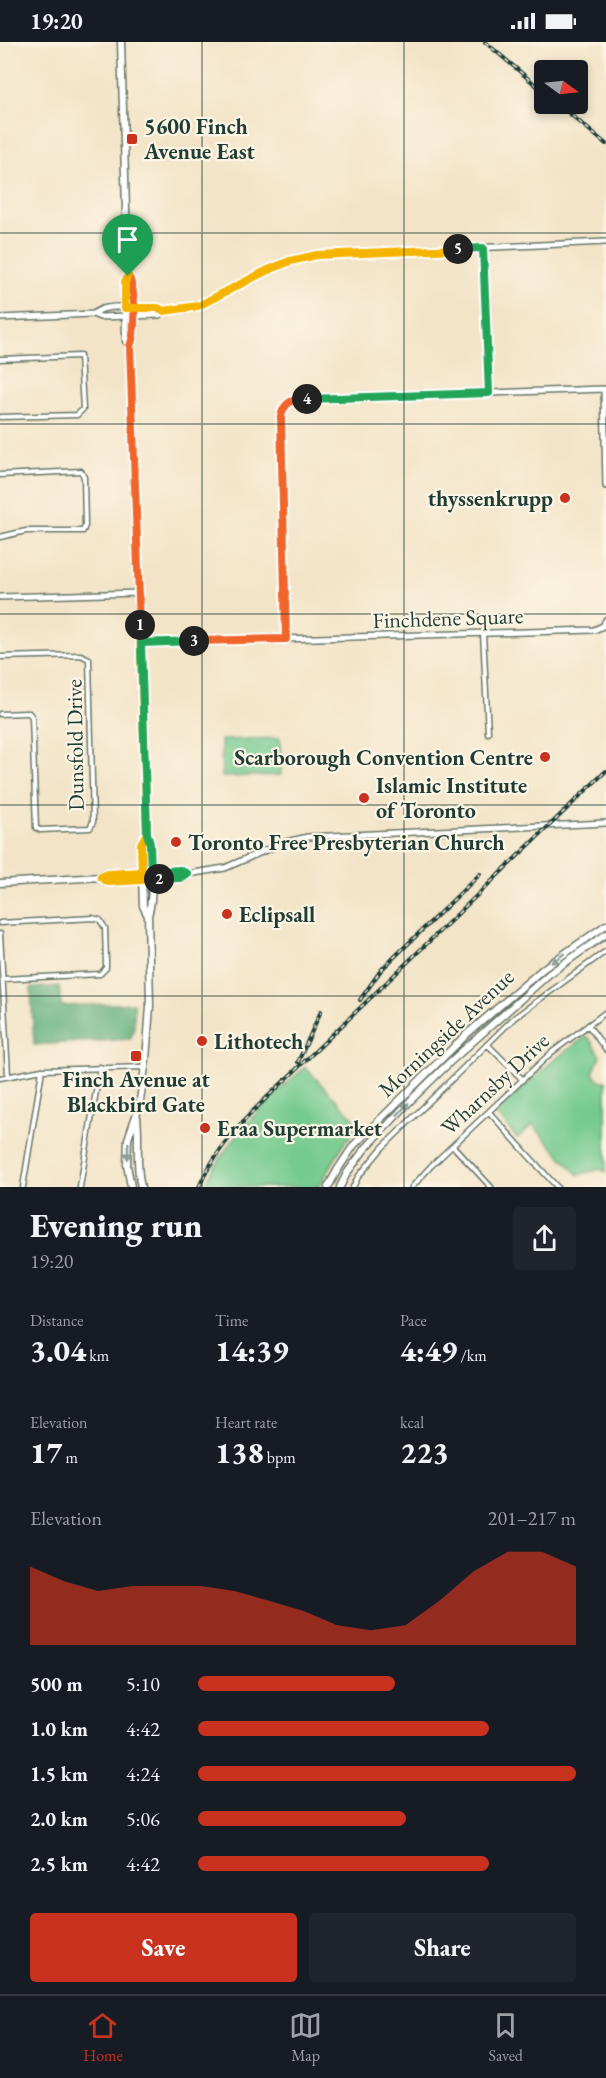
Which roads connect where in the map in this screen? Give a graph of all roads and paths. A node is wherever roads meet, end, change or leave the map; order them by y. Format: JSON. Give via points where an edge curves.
{"nodes":[{"id":1,"x":122,"y":42,"type":"edge"},
{"id":2,"x":606,"y":242,"type":"edge"},
{"id":3,"x":483,"y":248,"type":"junction"},
{"id":4,"x":128,"y":276,"type":"junction"},
{"id":5,"x":125,"y":308,"type":"junction"},
{"id":6,"x":133,"y":308,"type":"junction"},
{"id":7,"x":164,"y":311,"type":"junction"},
{"id":8,"x":93,"y":314,"type":"junction"},
{"id":9,"x":125,"y":316,"type":"junction"},
{"id":10,"x":133,"y":316,"type":"junction"},
{"id":11,"x":0,"y":318,"type":"edge"},
{"id":12,"x":130,"y":346,"type":"junction"},
{"id":13,"x":0,"y":359,"type":"edge"},
{"id":14,"x":605,"y":389,"type":"edge"},
{"id":15,"x":489,"y":393,"type":"junction"},
{"id":16,"x":0,"y":417,"type":"edge"},
{"id":17,"x":0,"y":474,"type":"edge"},
{"id":18,"x":606,"y":486,"type":"edge"},
{"id":19,"x":0,"y":537,"type":"edge"},
{"id":20,"x":139,"y":593,"type":"junction"},
{"id":21,"x":0,"y":597,"type":"edge"},
{"id":22,"x":606,"y":620,"type":"edge"},
{"id":23,"x":483,"y":633,"type":"junction"},
{"id":24,"x":286,"y":639,"type":"junction"},
{"id":25,"x":141,"y":643,"type":"junction"},
{"id":26,"x":0,"y":657,"type":"edge"},
{"id":27,"x":0,"y":714,"type":"edge"},
{"id":28,"x":488,"y":733,"type":"dead end"},
{"id":29,"x":606,"y":823,"type":"edge"},
{"id":30,"x":147,"y":833,"type":"junction"},
{"id":31,"x":142,"y":872,"type":"junction"},
{"id":32,"x":151,"y":872,"type":"junction"},
{"id":33,"x":188,"y":874,"type":"junction"},
{"id":34,"x":101,"y":877,"type":"junction"},
{"id":35,"x":151,"y":880,"type":"junction"},
{"id":36,"x":142,"y":881,"type":"junction"},
{"id":37,"x":0,"y":883,"type":"edge"},
{"id":38,"x":148,"y":916,"type":"junction"},
{"id":39,"x":0,"y":923,"type":"edge"},
{"id":40,"x":606,"y":925,"type":"edge"},
{"id":41,"x":0,"y":934,"type":"edge"},
{"id":42,"x":606,"y":934,"type":"edge"},
{"id":43,"x":606,"y":951,"type":"edge"},
{"id":44,"x":3,"y":979,"type":"junction"},
{"id":45,"x":606,"y":1012,"type":"edge"},
{"id":46,"x":588,"y":1025,"type":"junction"},
{"id":47,"x":488,"y":1044,"type":"junction"},
{"id":48,"x":606,"y":1050,"type":"edge"},
{"id":49,"x":99,"y":1067,"type":"junction"},
{"id":50,"x":145,"y":1067,"type":"junction"},
{"id":51,"x":42,"y":1070,"type":"junction"},
{"id":52,"x":8,"y":1075,"type":"junction"},
{"id":53,"x":0,"y":1078,"type":"edge"},
{"id":54,"x":522,"y":1079,"type":"junction"},
{"id":55,"x":489,"y":1112,"type":"junction"},
{"id":56,"x":137,"y":1116,"type":"junction"},
{"id":57,"x":453,"y":1146,"type":"junction"},
{"id":58,"x":338,"y":1169,"type":"junction"},
{"id":59,"x":347,"y":1173,"type":"junction"},
{"id":60,"x":23,"y":1187,"type":"edge"},
{"id":61,"x":80,"y":1187,"type":"edge"},
{"id":62,"x":131,"y":1187,"type":"edge"},
{"id":63,"x":141,"y":1187,"type":"edge"},
{"id":64,"x":328,"y":1187,"type":"edge"},
{"id":65,"x":340,"y":1187,"type":"edge"},
{"id":66,"x":353,"y":1187,"type":"edge"},
{"id":67,"x":412,"y":1187,"type":"edge"},
{"id":68,"x":490,"y":1187,"type":"edge"},
{"id":69,"x":557,"y":1187,"type":"edge"}],
"edges":[{"from":1,"to":4,"type":"main road"},
{"from":2,"to":3,"type":"street"},
{"from":3,"to":7,"type":"street","via":[[317,255],[266,271],[198,306]]},
{"from":3,"to":15,"type":"street"},
{"from":4,"to":5,"type":"main road"},
{"from":4,"to":6,"type":"main road"},
{"from":5,"to":6,"type":"street"},
{"from":5,"to":8,"type":"street","via":[[101,309]]},
{"from":5,"to":9,"type":"main road"},
{"from":6,"to":7,"type":"street"},
{"from":6,"to":10,"type":"main road"},
{"from":7,"to":10,"type":"street","via":[[159,315]]},
{"from":8,"to":9,"type":"street"},
{"from":8,"to":11,"type":"street"},
{"from":9,"to":10,"type":"street"},
{"from":9,"to":12,"type":"main road","via":[[126,341]]},
{"from":10,"to":12,"type":"main road","via":[[134,339]]},
{"from":12,"to":20,"type":"main road"},
{"from":13,"to":16,"type":"street","via":[[80,356],[83,409],[77,415]]},
{"from":14,"to":15,"type":"street"},
{"from":14,"to":18,"type":"street"},
{"from":15,"to":24,"type":"street","via":[[301,399],[286,405],[281,416]]},
{"from":17,"to":19,"type":"street","via":[[81,471],[85,526],[83,531],[26,531]]},
{"from":20,"to":21,"type":"street"},
{"from":20,"to":25,"type":"main road"},
{"from":22,"to":23,"type":"street","name":"Finchdene Square","via":[[594,630]]},
{"from":23,"to":24,"type":"street","name":"Finchdene Square"},
{"from":23,"to":28,"type":"street"},
{"from":24,"to":25,"type":"street","name":"Finchdene Square"},
{"from":25,"to":30,"type":"main road"},
{"from":26,"to":27,"type":"street","name":"Dunsfold Drive","via":[[81,655],[89,659],[93,822],[90,828],[36,828],[32,717],[29,713]]},
{"from":29,"to":33,"type":"street","via":[[309,837],[282,843],[225,868]]},
{"from":30,"to":31,"type":"main road","via":[[141,844]]},
{"from":30,"to":32,"type":"main road"},
{"from":31,"to":32,"type":"main road"},
{"from":31,"to":34,"type":"main road"},
{"from":31,"to":36,"type":"main road"},
{"from":32,"to":33,"type":"street","via":[[180,870]]},
{"from":32,"to":35,"type":"main road"},
{"from":33,"to":35,"type":"street"},
{"from":34,"to":36,"type":"main road","via":[[108,882]]},
{"from":34,"to":37,"type":"main road"},
{"from":35,"to":36,"type":"main road"},
{"from":35,"to":38,"type":"main road"},
{"from":36,"to":38,"type":"main road","via":[[143,906]]},
{"from":38,"to":50,"type":"main road","via":[[150,1006]]},
{"from":39,"to":44,"type":"street","via":[[93,918],[105,928],[106,963],[99,974]]},
{"from":40,"to":58,"type":"main road","name":"Morningside Avenue","one_way":true,"via":[[544,969],[467,1034],[354,1145]]},
{"from":41,"to":44,"type":"street"},
{"from":59,"to":42,"type":"main road","name":"Morningside Avenue","one_way":true,"via":[[413,1098],[475,1039],[549,974]]},
{"from":43,"to":47,"type":"street","via":[[514,1018]]},
{"from":44,"to":52,"type":"street"},
{"from":45,"to":46,"type":"street","name":"Wharnsby Drive"},
{"from":46,"to":48,"type":"street"},
{"from":46,"to":54,"type":"street","name":"Wharnsby Drive"},
{"from":47,"to":54,"type":"street"},
{"from":47,"to":66,"type":"street","via":[[382,1148]]},
{"from":49,"to":50,"type":"street"},
{"from":49,"to":51,"type":"street"},
{"from":49,"to":61,"type":"street"},
{"from":50,"to":56,"type":"main road"},
{"from":51,"to":52,"type":"street"},
{"from":51,"to":60,"type":"street"},
{"from":52,"to":53,"type":"street"},
{"from":54,"to":55,"type":"street","name":"Wharnsby Drive"},
{"from":55,"to":57,"type":"street","name":"Wharnsby Drive"},
{"from":55,"to":69,"type":"street"},
{"from":56,"to":62,"type":"main road","one_way":true,"via":[[128,1138]]},
{"from":56,"to":63,"type":"main road"},
{"from":57,"to":67,"type":"street","name":"Wharnsby Drive"},
{"from":57,"to":68,"type":"street"},
{"from":58,"to":59,"type":"main road"},
{"from":58,"to":64,"type":"main road","name":"Morningside Avenue"},
{"from":59,"to":65,"type":"main road","name":"Morningside Avenue"}]}
